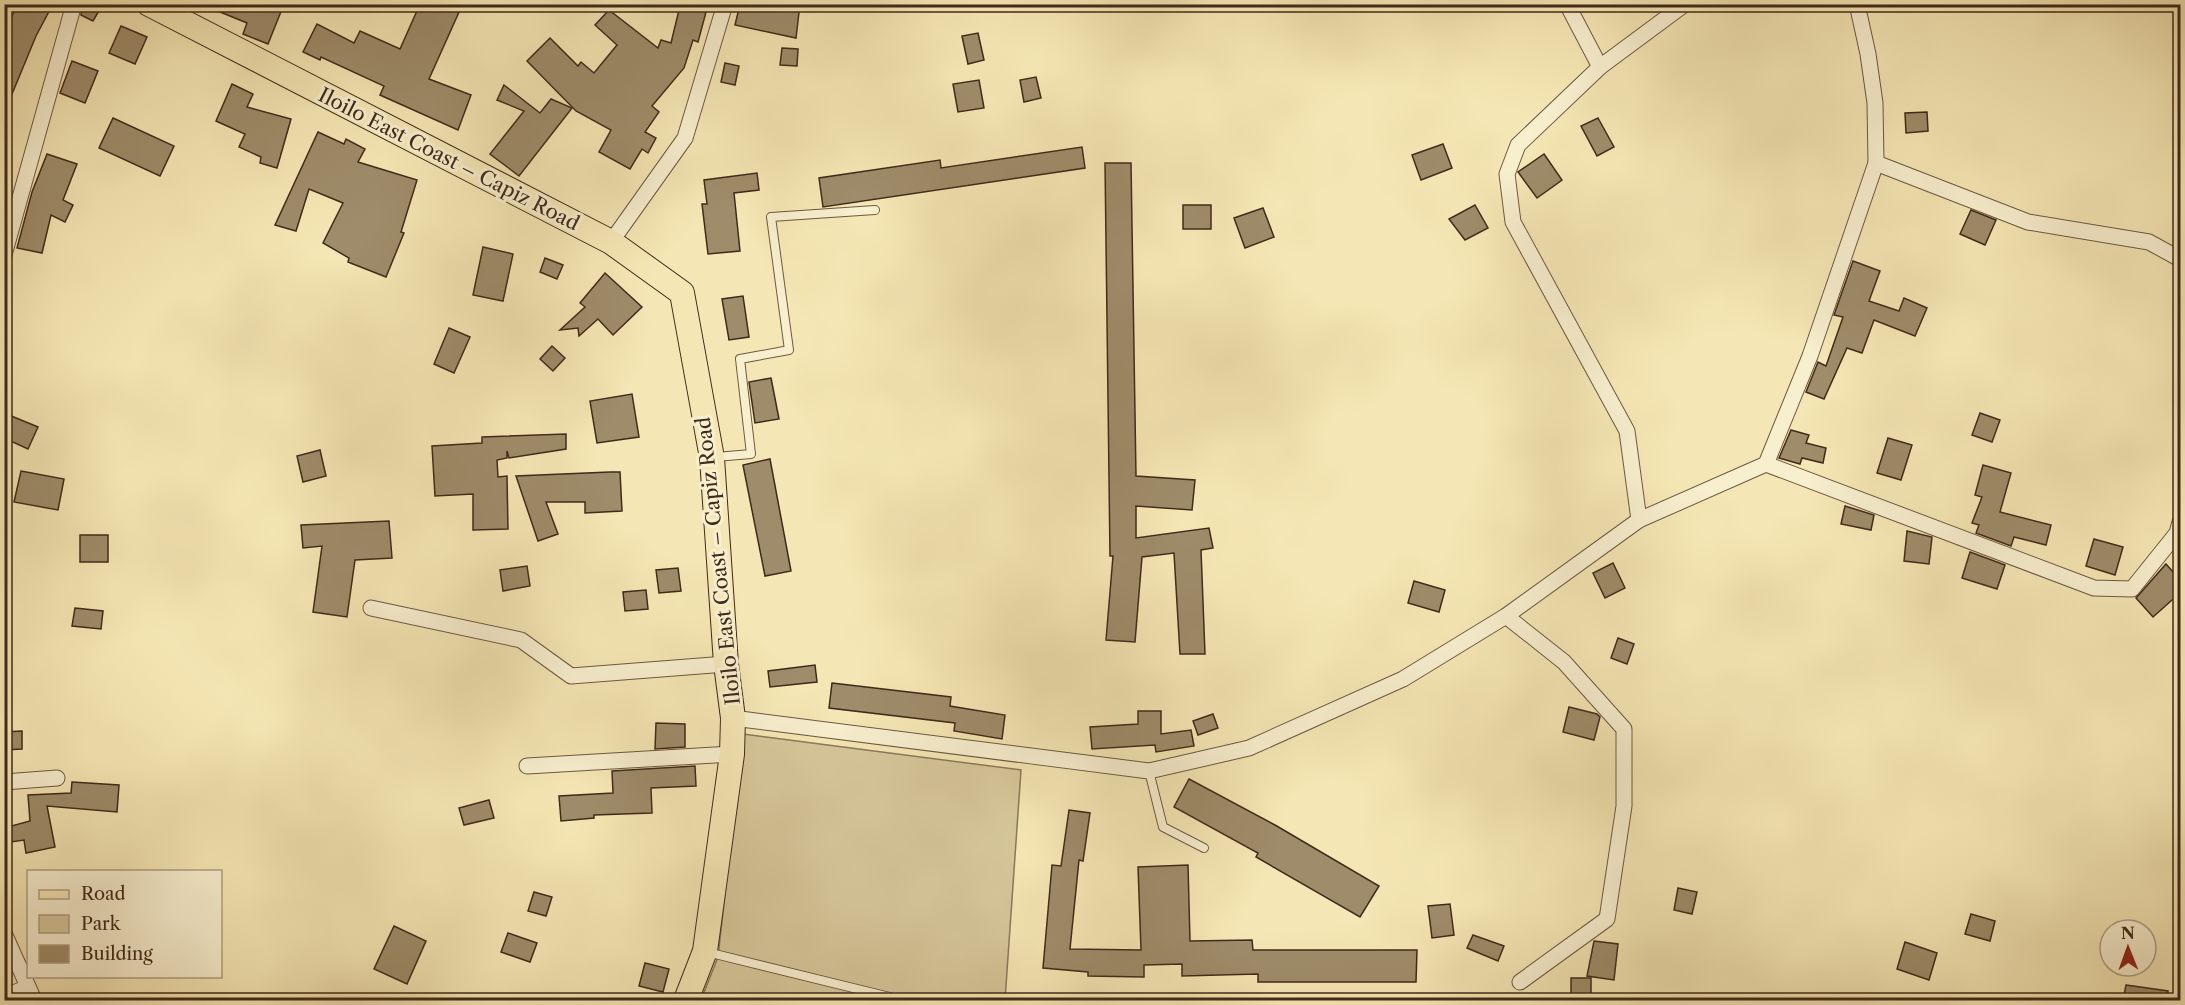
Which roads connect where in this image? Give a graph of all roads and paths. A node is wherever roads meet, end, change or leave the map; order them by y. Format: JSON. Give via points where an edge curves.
{"nodes":[{"id":1,"x":74,"y":4,"type":"edge"},
{"id":2,"x":149,"y":4,"type":"edge"},
{"id":3,"x":725,"y":4,"type":"edge"},
{"id":4,"x":1567,"y":4,"type":"edge"},
{"id":5,"x":1685,"y":4,"type":"edge"},
{"id":6,"x":1857,"y":4,"type":"edge"},
{"id":7,"x":1600,"y":66,"type":"junction"},
{"id":8,"x":1876,"y":163,"type":"junction"},
{"id":9,"x":876,"y":210,"type":"dead end"},
{"id":10,"x":611,"y":242,"type":"junction"},
{"id":11,"x":4,"y":255,"type":"edge"},
{"id":12,"x":2181,"y":259,"type":"edge"},
{"id":13,"x":712,"y":458,"type":"junction"},
{"id":14,"x":1766,"y":464,"type":"junction"},
{"id":15,"x":1639,"y":520,"type":"junction"},
{"id":16,"x":2181,"y":522,"type":"edge"},
{"id":17,"x":371,"y":608,"type":"dead end"},
{"id":18,"x":1506,"y":616,"type":"junction"},
{"id":19,"x":726,"y":664,"type":"junction"},
{"id":20,"x":733,"y":718,"type":"junction"},
{"id":21,"x":732,"y":754,"type":"junction"},
{"id":22,"x":527,"y":766,"type":"dead end"},
{"id":23,"x":1149,"y":771,"type":"junction"},
{"id":24,"x":57,"y":778,"type":"dead end"},
{"id":25,"x":4,"y":782,"type":"edge"},
{"id":26,"x":1204,"y":848,"type":"dead end"},
{"id":27,"x":4,"y":933,"type":"edge"},
{"id":28,"x":705,"y":951,"type":"junction"},
{"id":29,"x":1520,"y":982,"type":"dead end"},
{"id":30,"x":31,"y":994,"type":"edge"},
{"id":31,"x":4,"y":997,"type":"edge"},
{"id":32,"x":686,"y":1000,"type":"edge"},
{"id":33,"x":902,"y":1000,"type":"edge"}],
"edges":[{"from":1,"to":11,"type":"street"},
{"from":2,"to":10,"type":"main road","name":"Iloilo East Coast – Capiz Road"},
{"from":3,"to":10,"type":"street","via":[[685,138]]},
{"from":4,"to":7,"type":"street"},
{"from":5,"to":7,"type":"street"},
{"from":6,"to":8,"type":"street","via":[[1875,103]]},
{"from":7,"to":15,"type":"street","via":[[1518,145],[1507,174],[1513,222],[1627,431]]},
{"from":8,"to":12,"type":"street","via":[[2028,222],[2150,242]]},
{"from":8,"to":14,"type":"street","via":[[1810,356]]},
{"from":9,"to":13,"type":"lane","via":[[771,217],[789,350],[740,359],[751,454]]},
{"from":10,"to":13,"type":"main road","name":"Iloilo East Coast – Capiz Road","via":[[682,294]]},
{"from":13,"to":19,"type":"main road","name":"Iloilo East Coast – Capiz Road"},
{"from":14,"to":15,"type":"street"},
{"from":14,"to":16,"type":"street","via":[[2094,588],[2132,589]]},
{"from":15,"to":18,"type":"street"},
{"from":17,"to":19,"type":"street","via":[[521,640],[571,676]]},
{"from":18,"to":23,"type":"street","via":[[1403,679],[1249,748]]},
{"from":18,"to":29,"type":"street","via":[[1564,662],[1624,729],[1624,806],[1606,919]]},
{"from":19,"to":20,"type":"main road","name":"Iloilo East Coast – Capiz Road"},
{"from":20,"to":21,"type":"main road","name":"Iloilo East Coast – Capiz Road"},
{"from":20,"to":23,"type":"street"},
{"from":21,"to":22,"type":"street"},
{"from":21,"to":28,"type":"main road","name":"Iloilo East Coast – Capiz Road"},
{"from":23,"to":26,"type":"lane","via":[[1163,826]]},
{"from":24,"to":25,"type":"street"},
{"from":27,"to":30,"type":"street"},
{"from":28,"to":32,"type":"main road","name":"Iloilo East Coast – Capiz Road"},
{"from":28,"to":33,"type":"lane"},
{"from":30,"to":31,"type":"street"}]}
